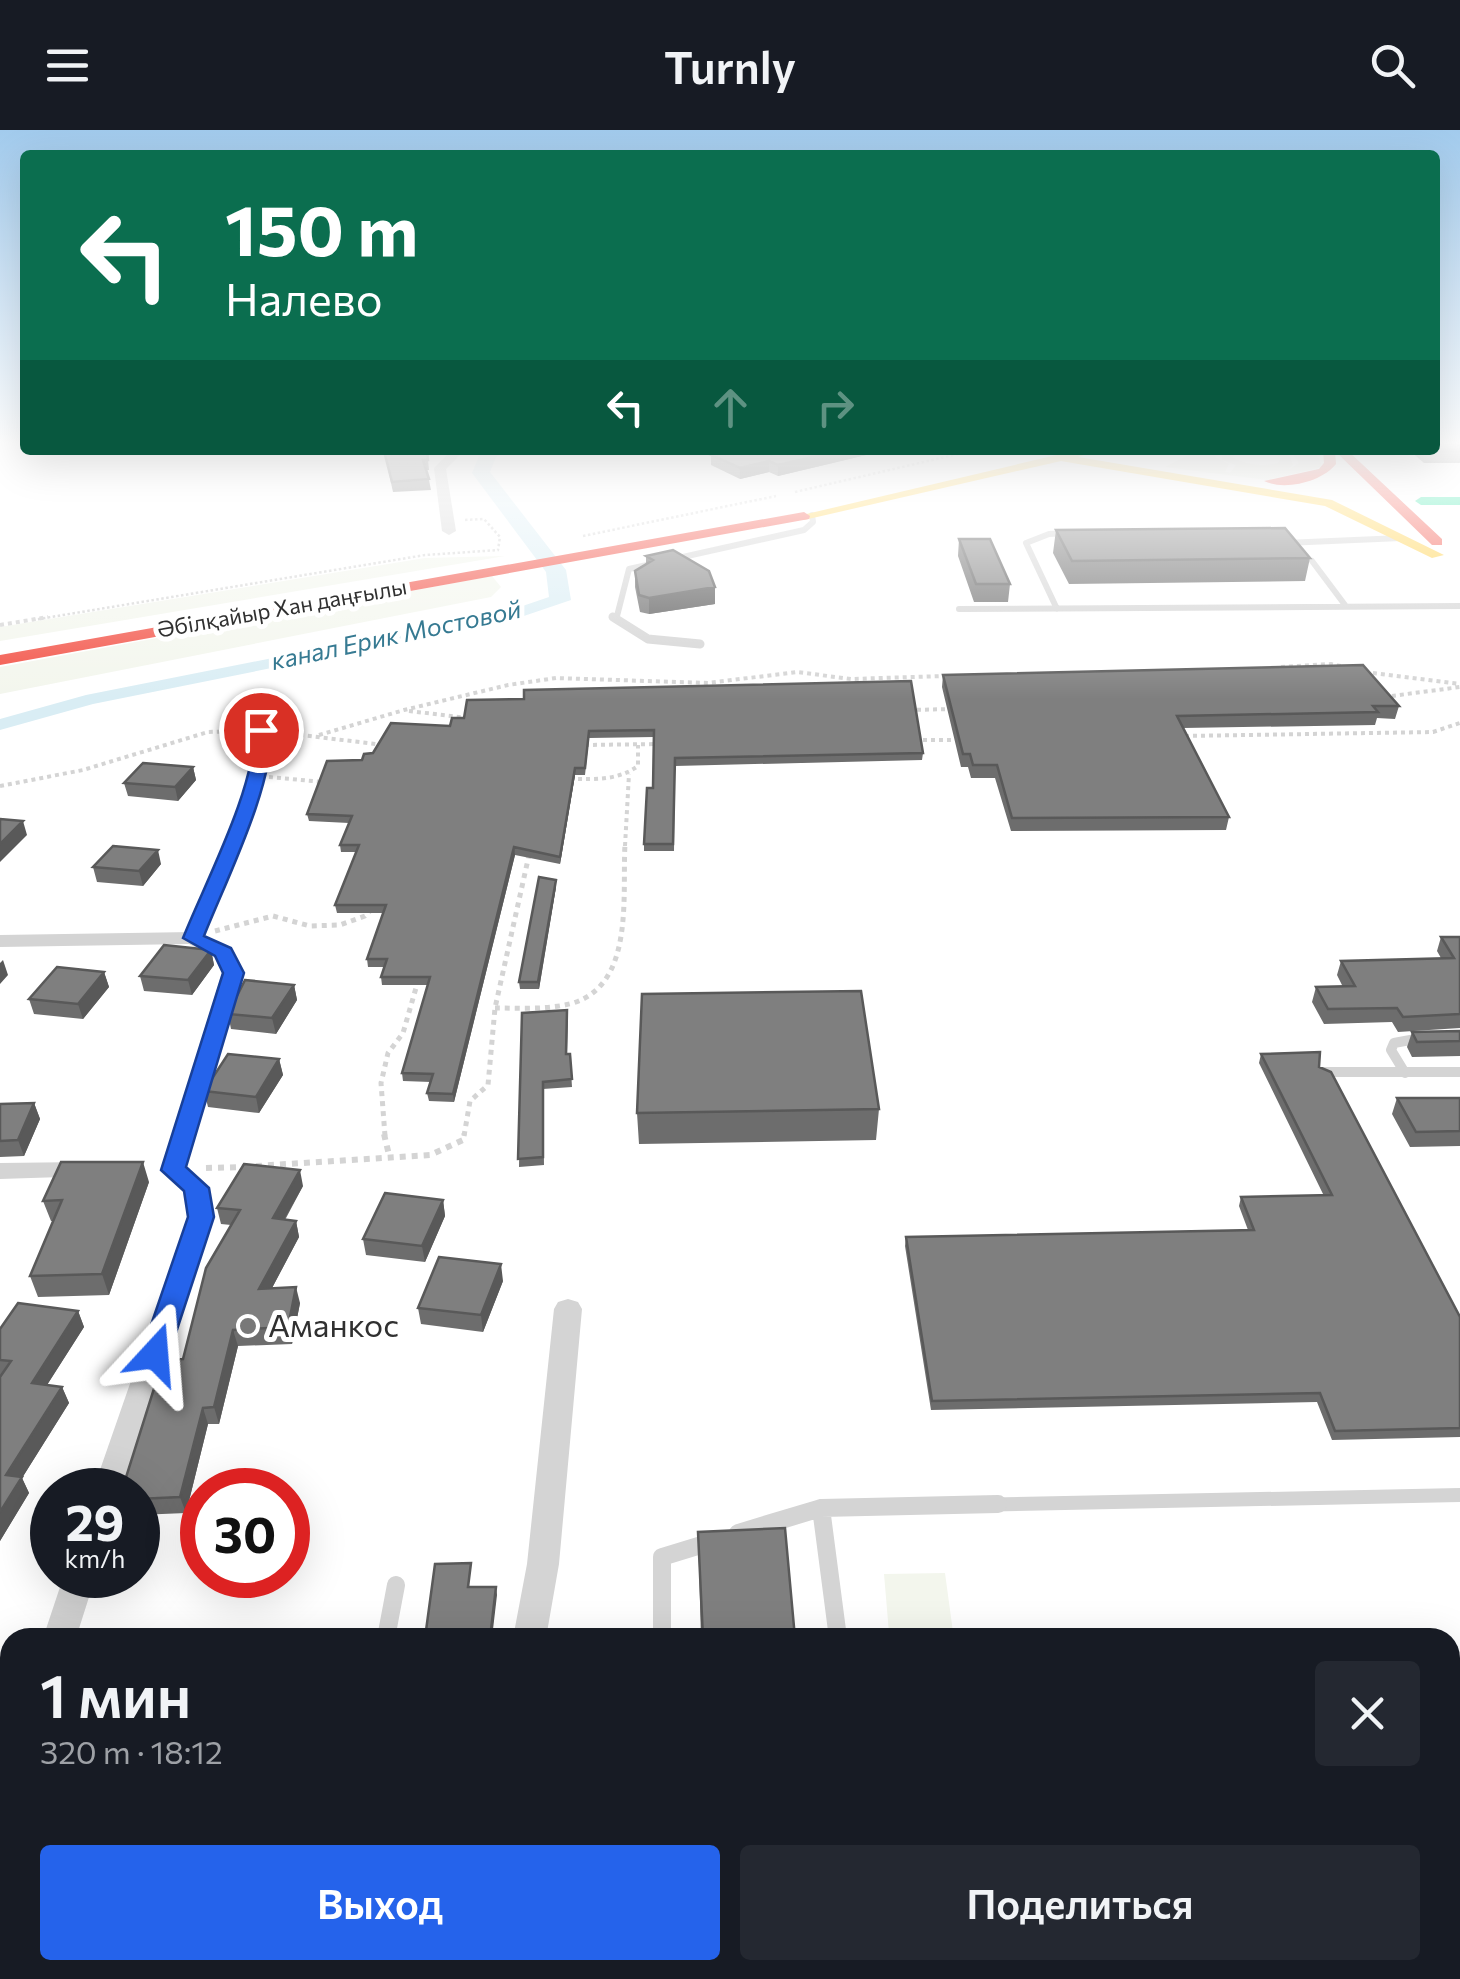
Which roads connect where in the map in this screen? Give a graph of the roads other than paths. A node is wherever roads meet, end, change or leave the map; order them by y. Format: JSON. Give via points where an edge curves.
{"nodes":[{"id":1,"x":694,"y":527,"type":"edge"},
{"id":2,"x":721,"y":527,"type":"edge"},
{"id":3,"x":807,"y":527,"type":"edge"},
{"id":4,"x":1380,"y":527,"type":"edge"},
{"id":5,"x":1419,"y":527,"type":"edge"},
{"id":6,"x":1446,"y":527,"type":"edge"},
{"id":7,"x":1085,"y":533,"type":"edge"},
{"id":8,"x":1401,"y":538,"type":"junction"},
{"id":9,"x":1276,"y":544,"type":"edge"},
{"id":10,"x":583,"y":546,"type":"junction"},
{"id":11,"x":509,"y":556,"type":"junction"},
{"id":12,"x":1448,"y":556,"type":"edge"},
{"id":13,"x":1312,"y":561,"type":"edge"},
{"id":14,"x":1345,"y":605,"type":"junction"},
{"id":15,"x":1460,"y":606,"type":"edge"},
{"id":16,"x":959,"y":609,"type":"dead end"},
{"id":17,"x":1057,"y":609,"type":"junction"},
{"id":18,"x":700,"y":644,"type":"dead end"},
{"id":19,"x":0,"y":648,"type":"edge"},
{"id":20,"x":0,"y":660,"type":"edge"},
{"id":21,"x":261,"y":730,"type":"road end"},
{"id":22,"x":193,"y":938,"type":"junction"},
{"id":23,"x":0,"y":941,"type":"edge"},
{"id":24,"x":1442,"y":1037,"type":"edge"},
{"id":25,"x":1324,"y":1072,"type":"edge"},
{"id":26,"x":1460,"y":1072,"type":"edge"},
{"id":27,"x":1405,"y":1073,"type":"junction"},
{"id":28,"x":115,"y":1170,"type":"edge"},
{"id":29,"x":0,"y":1171,"type":"edge"},
{"id":30,"x":568,"y":1309,"type":"dead end"},
{"id":31,"x":115,"y":1468,"type":"edge"},
{"id":32,"x":1460,"y":1496,"type":"edge"},
{"id":33,"x":821,"y":1508,"type":"junction"},
{"id":34,"x":396,"y":1584,"type":"dead end"},
{"id":35,"x":72,"y":1598,"type":"edge"},
{"id":36,"x":61,"y":1628,"type":"edge"},
{"id":37,"x":388,"y":1628,"type":"edge"},
{"id":38,"x":532,"y":1628,"type":"edge"},
{"id":39,"x":662,"y":1628,"type":"edge"},
{"id":40,"x":837,"y":1628,"type":"edge"}],
"edges":[{"from":1,"to":10,"type":"main road","name":"Әбілқайыр Хан даңғылы"},
{"from":2,"to":10,"type":"main road","name":"Әбілқайыр Хан даңғылы"},
{"from":3,"to":18,"type":"lane","via":[[628,569],[613,618],[648,639]]},
{"from":4,"to":8,"type":"main road"},
{"from":5,"to":12,"type":"main road"},
{"from":6,"to":12,"type":"main road"},
{"from":7,"to":17,"type":"lane","via":[[1026,543]]},
{"from":8,"to":9,"type":"lane"},
{"from":8,"to":12,"type":"main road"},
{"from":10,"to":11,"type":"main road","name":"Әбілқайыр Хан даңғылы"},
{"from":11,"to":19,"type":"main road","name":"Әбілқайыр Хан даңғылы"},
{"from":11,"to":20,"type":"main road","name":"Әбілқайыр Хан даңғылы"},
{"from":13,"to":14,"type":"lane"},
{"from":14,"to":15,"type":"lane"},
{"from":14,"to":17,"type":"lane"},
{"from":16,"to":17,"type":"lane"},
{"from":21,"to":22,"type":"lane","via":[[257,775]]},
{"from":22,"to":23,"type":"street"},
{"from":22,"to":31,"type":"street","via":[[223,952],[233,973],[163,1170],[196,1188],[201,1217]]},
{"from":24,"to":27,"type":"lane","via":[[1394,1044]]},
{"from":25,"to":27,"type":"lane"},
{"from":26,"to":27,"type":"lane"},
{"from":28,"to":29,"type":"street"},
{"from":30,"to":38,"type":"street"},
{"from":32,"to":33,"type":"lane"},
{"from":33,"to":39,"type":"lane","via":[[662,1557]]},
{"from":33,"to":40,"type":"lane"},
{"from":34,"to":37,"type":"lane"},
{"from":35,"to":36,"type":"street"}]}
